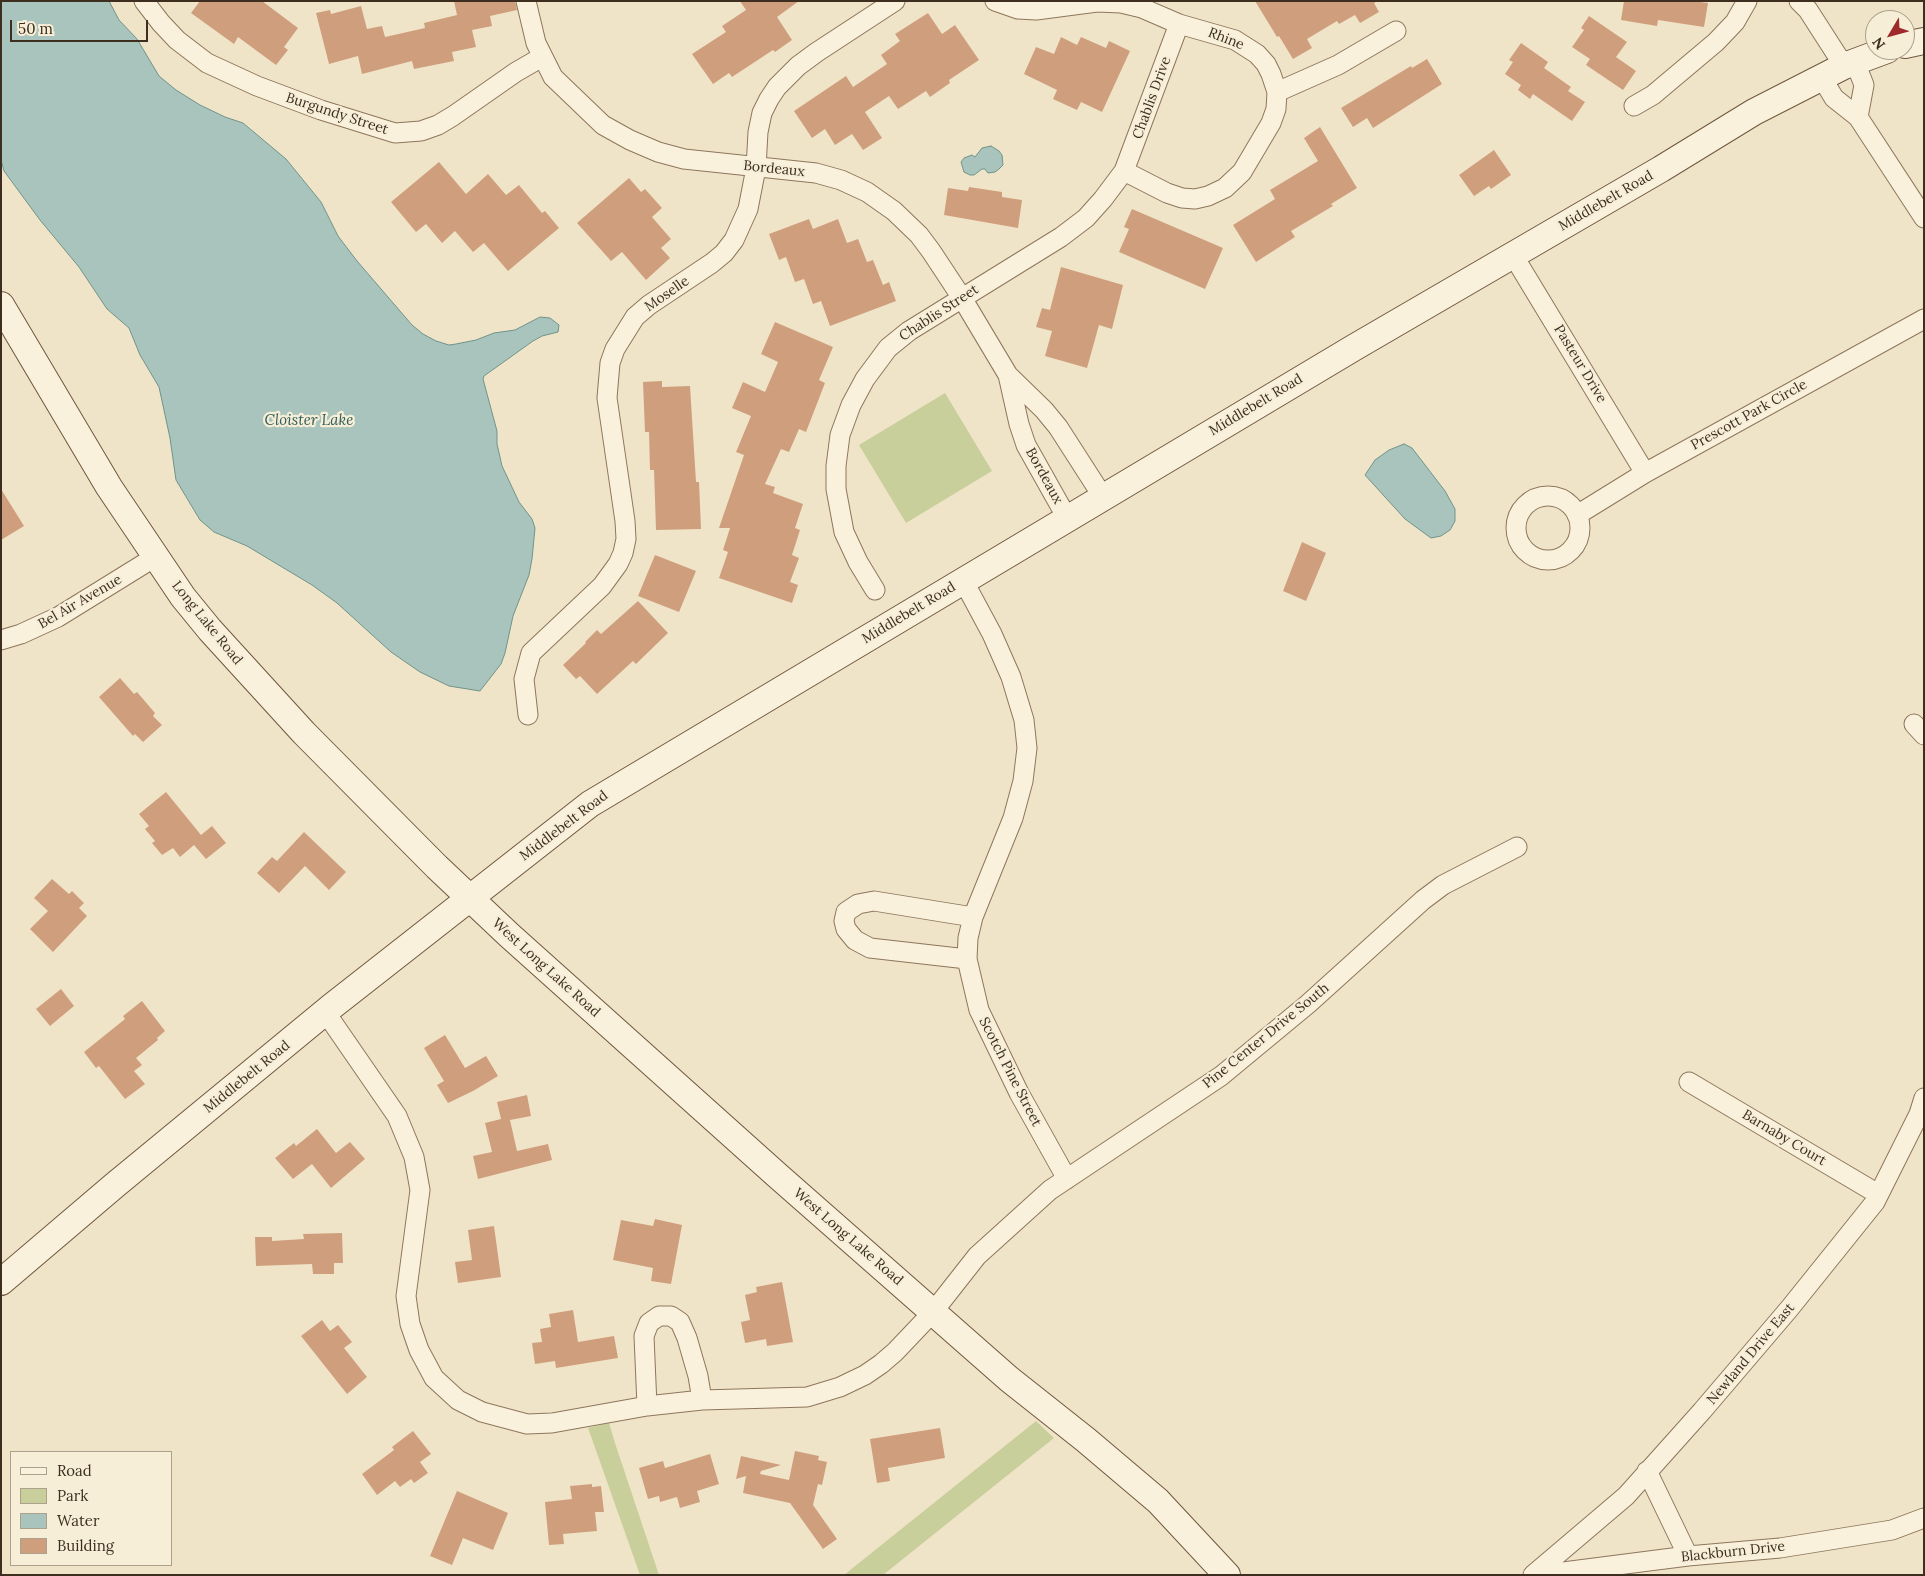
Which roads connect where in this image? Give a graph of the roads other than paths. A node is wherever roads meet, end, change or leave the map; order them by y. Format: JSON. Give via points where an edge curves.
{"nodes":[{"id":1,"x":144,"y":1,"type":"edge"},
{"id":2,"x":526,"y":1,"type":"edge"},
{"id":3,"x":895,"y":1,"type":"edge"},
{"id":4,"x":995,"y":1,"type":"edge"},
{"id":5,"x":1747,"y":1,"type":"edge"},
{"id":6,"x":1799,"y":1,"type":"edge"},
{"id":7,"x":1179,"y":24,"type":"junction"},
{"id":8,"x":1396,"y":31,"type":"dead end"},
{"id":9,"x":542,"y":58,"type":"junction"},
{"id":10,"x":1865,"y":59,"type":"edge"},
{"id":11,"x":1840,"y":69,"type":"junction"},
{"id":12,"x":1277,"y":92,"type":"junction"},
{"id":13,"x":1634,"y":106,"type":"dead end"},
{"id":14,"x":1858,"y":117,"type":"junction"},
{"id":15,"x":756,"y":168,"type":"junction"},
{"id":16,"x":1124,"y":171,"type":"junction"},
{"id":17,"x":1924,"y":218,"type":"edge"},
{"id":18,"x":1513,"y":255,"type":"junction"},
{"id":19,"x":962,"y":298,"type":"junction"},
{"id":20,"x":1,"y":305,"type":"edge"},
{"id":21,"x":1924,"y":319,"type":"edge"},
{"id":22,"x":1008,"y":375,"type":"junction"},
{"id":23,"x":1646,"y":472,"type":"junction"},
{"id":24,"x":1103,"y":497,"type":"junction"},
{"id":25,"x":1577,"y":515,"type":"dead end"},
{"id":26,"x":1067,"y":518,"type":"junction"},
{"id":27,"x":155,"y":556,"type":"junction"},
{"id":28,"x":963,"y":580,"type":"junction"},
{"id":29,"x":875,"y":590,"type":"dead end"},
{"id":30,"x":1,"y":640,"type":"edge"},
{"id":31,"x":528,"y":715,"type":"dead end"},
{"id":32,"x":1517,"y":847,"type":"dead end"},
{"id":33,"x":470,"y":898,"type":"junction"},
{"id":34,"x":973,"y":917,"type":"junction"},
{"id":35,"x":967,"y":959,"type":"junction"},
{"id":36,"x":326,"y":1013,"type":"junction"},
{"id":37,"x":1689,"y":1082,"type":"dead end"},
{"id":38,"x":1924,"y":1098,"type":"edge"},
{"id":39,"x":1067,"y":1179,"type":"junction"},
{"id":40,"x":1878,"y":1194,"type":"junction"},
{"id":41,"x":1,"y":1282,"type":"edge"},
{"id":42,"x":933,"y":1312,"type":"junction"},
{"id":43,"x":702,"y":1400,"type":"junction"},
{"id":44,"x":647,"y":1406,"type":"junction"},
{"id":45,"x":1647,"y":1472,"type":"junction"},
{"id":46,"x":1924,"y":1518,"type":"edge"},
{"id":47,"x":1688,"y":1556,"type":"junction"},
{"id":48,"x":1227,"y":1575,"type":"edge"},
{"id":49,"x":1533,"y":1575,"type":"edge"},
{"id":50,"x":1540,"y":1575,"type":"edge"}],
"edges":[{"from":1,"to":9,"type":"street","name":"Burgundy Street","via":[[177,40],[207,63],[321,110],[395,133],[421,131],[438,124]]},
{"from":2,"to":9,"type":"street","name":"Bordeaux"},
{"from":3,"to":15,"type":"street","name":"Moselle","via":[[817,52],[776,87],[762,113]]},
{"from":4,"to":7,"type":"street","name":"Rhine","via":[[1018,9],[1036,10],[1097,2],[1121,3]]},
{"from":5,"to":13,"type":"street","via":[[1735,22],[1716,42]]},
{"from":6,"to":11,"type":"street","via":[[1808,10]]},
{"from":7,"to":12,"type":"street","name":"Rhine","via":[[1246,46],[1266,64]]},
{"from":7,"to":16,"type":"street","name":"Chablis Drive"},
{"from":8,"to":12,"type":"street","via":[[1338,65]]},
{"from":9,"to":15,"type":"street","name":"Bordeaux","via":[[553,77],[588,112],[630,140],[684,159]]},
{"from":10,"to":11,"type":"street","name":"Middlebelt Road"},
{"from":11,"to":14,"type":"street","via":[[1834,98]]},
{"from":11,"to":14,"type":"street","via":[[1864,85]]},
{"from":11,"to":18,"type":"street","name":"Middlebelt Road","via":[[1754,112]]},
{"from":12,"to":16,"type":"street","via":[[1276,109],[1266,133],[1242,172],[1225,188],[1208,196],[1182,198]]},
{"from":14,"to":17,"type":"street"},
{"from":15,"to":19,"type":"street","name":"Bordeaux","via":[[816,173],[867,192],[894,211],[919,235]]},
{"from":15,"to":31,"type":"street","name":"Moselle","via":[[748,209],[734,240],[724,253],[649,305],[636,317],[615,349],[610,364],[607,398],[625,521],[623,552],[602,586],[531,654],[524,679]]},
{"from":16,"to":19,"type":"street","name":"Chablis Street","via":[[1086,218]]},
{"from":18,"to":23,"type":"street","name":"Pasteur Drive"},
{"from":18,"to":24,"type":"street","name":"Middlebelt Road"},
{"from":19,"to":22,"type":"street","name":"Bordeaux"},
{"from":19,"to":29,"type":"street","name":"Chablis Street","via":[[908,331],[888,348],[865,379],[840,435],[836,466],[839,510],[844,532]]},
{"from":20,"to":27,"type":"street","name":"Long Lake Road"},
{"from":21,"to":23,"type":"street","name":"Prescott Park Circle"},
{"from":22,"to":24,"type":"street","name":"Bordeaux","via":[[1058,427]]},
{"from":22,"to":26,"type":"street","name":"Bordeaux","via":[[1026,445]]},
{"from":23,"to":25,"type":"street","name":"Prescott Park Circle"},
{"from":24,"to":26,"type":"street","name":"Middlebelt Road"},
{"from":26,"to":28,"type":"street","name":"Middlebelt Road"},
{"from":27,"to":30,"type":"street","name":"Bel Air Avenue","via":[[58,617]]},
{"from":27,"to":33,"type":"street","name":"Long Lake Road","via":[[205,624],[250,675]]},
{"from":28,"to":33,"type":"street","name":"Middlebelt Road","via":[[590,804]]},
{"from":28,"to":34,"type":"street","name":"Scotch Pine Street","via":[[1011,677],[1024,720],[1027,748],[1023,781],[1013,818]]},
{"from":32,"to":39,"type":"street","name":"Pine Center Drive South","via":[[1423,900],[1222,1076]]},
{"from":33,"to":36,"type":"street","name":"Middlebelt Road"},
{"from":33,"to":42,"type":"street","name":"West Long Lake Road"},
{"from":34,"to":35,"type":"street","name":"Scotch Pine Street"},
{"from":34,"to":35,"type":"street","via":[[874,901],[858,904],[846,912],[844,921],[855,940],[870,948]]},
{"from":35,"to":39,"type":"street","name":"Scotch Pine Street","via":[[979,1010],[1019,1093]]},
{"from":36,"to":41,"type":"street","name":"Middlebelt Road"},
{"from":36,"to":44,"type":"street","name":"Pine Center Drive South","via":[[397,1116],[414,1157],[420,1190],[406,1296],[410,1324],[434,1378],[458,1400],[482,1412],[527,1424]]},
{"from":37,"to":40,"type":"street","name":"Barnaby Court"},
{"from":38,"to":40,"type":"street","name":"Newland Drive East"},
{"from":39,"to":42,"type":"street","name":"Pine Center Drive South","via":[[1050,1190],[977,1256]]},
{"from":40,"to":45,"type":"street","name":"Newland Drive East","via":[[1789,1309]]},
{"from":42,"to":43,"type":"street","name":"Pine Center Drive South","via":[[881,1364],[840,1387],[807,1397]]},
{"from":42,"to":48,"type":"street","name":"West Long Lake Road","via":[[1008,1379],[1158,1501]]},
{"from":43,"to":44,"type":"street","name":"Pine Center Drive South"},
{"from":43,"to":44,"type":"street","via":[[688,1338],[680,1322],[671,1316],[659,1316],[650,1323],[644,1336]]},
{"from":45,"to":47,"type":"street"},
{"from":45,"to":49,"type":"street","name":"Newland Drive East","via":[[1626,1496]]},
{"from":46,"to":47,"type":"street","name":"Blackburn Drive","via":[[1892,1530],[1780,1548]]},
{"from":47,"to":50,"type":"street","name":"Blackburn Drive"}]}
